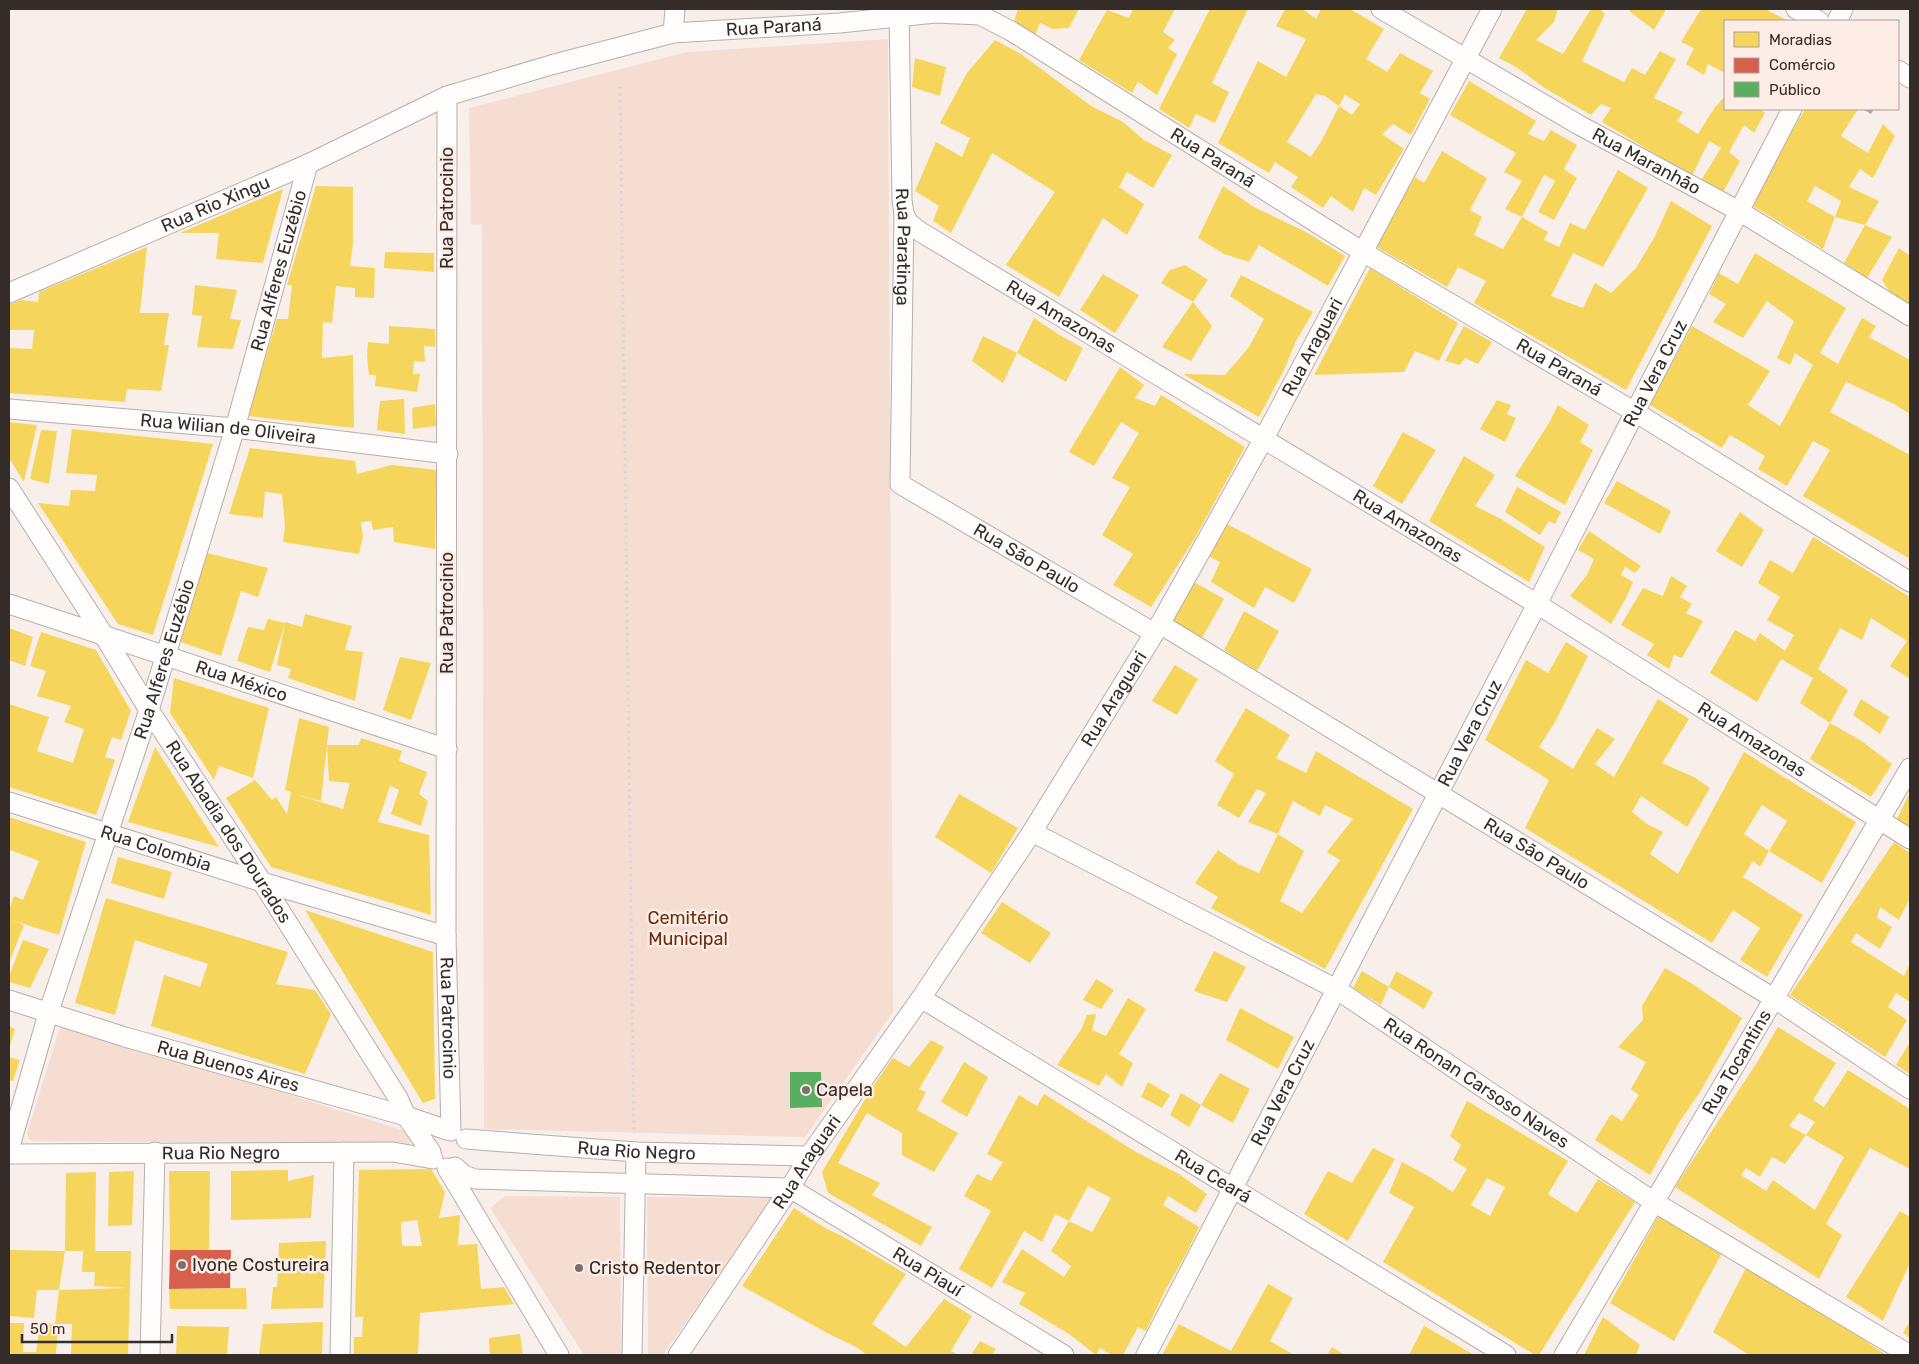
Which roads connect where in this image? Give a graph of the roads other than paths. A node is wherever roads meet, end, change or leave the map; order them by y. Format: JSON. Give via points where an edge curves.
{"nodes":[{"id":1,"x":675,"y":9,"type":"edge"},
{"id":2,"x":1382,"y":9,"type":"edge"},
{"id":3,"x":1492,"y":9,"type":"edge"},
{"id":4,"x":1796,"y":9,"type":"edge"},
{"id":5,"x":899,"y":13,"type":"edge"},
{"id":6,"x":1817,"y":20,"type":"edge"},
{"id":7,"x":673,"y":33,"type":"junction"},
{"id":8,"x":1465,"y":59,"type":"junction"},
{"id":9,"x":1899,"y":71,"type":"edge"},
{"id":10,"x":1910,"y":78,"type":"edge"},
{"id":11,"x":447,"y":96,"type":"junction"},
{"id":12,"x":1791,"y":110,"type":"edge"},
{"id":13,"x":308,"y":164,"type":"junction"},
{"id":14,"x":1739,"y":211,"type":"junction"},
{"id":15,"x":904,"y":214,"type":"junction"},
{"id":16,"x":1363,"y":252,"type":"junction"},
{"id":17,"x":9,"y":293,"type":"edge"},
{"id":18,"x":1910,"y":316,"type":"edge"},
{"id":19,"x":9,"y":409,"type":"edge"},
{"id":20,"x":1635,"y":412,"type":"junction"},
{"id":21,"x":235,"y":428,"type":"junction"},
{"id":22,"x":1263,"y":440,"type":"junction"},
{"id":23,"x":448,"y":454,"type":"junction"},
{"id":24,"x":900,"y":484,"type":"joint"},
{"id":25,"x":9,"y":488,"type":"edge"},
{"id":26,"x":1910,"y":582,"type":"edge"},
{"id":27,"x":9,"y":604,"type":"edge"},
{"id":28,"x":1537,"y":604,"type":"junction"},
{"id":29,"x":1157,"y":629,"type":"junction"},
{"id":30,"x":103,"y":634,"type":"junction"},
{"id":31,"x":164,"y":654,"type":"junction"},
{"id":32,"x":149,"y":710,"type":"junction"},
{"id":33,"x":447,"y":749,"type":"junction"},
{"id":34,"x":1910,"y":768,"type":"edge"},
{"id":35,"x":1438,"y":793,"type":"junction"},
{"id":36,"x":9,"y":802,"type":"edge"},
{"id":37,"x":1879,"y":819,"type":"junction"},
{"id":38,"x":1032,"y":832,"type":"junction"},
{"id":39,"x":108,"y":834,"type":"junction"},
{"id":40,"x":1910,"y":839,"type":"edge"},
{"id":41,"x":262,"y":882,"type":"junction"},
{"id":42,"x":446,"y":936,"type":"junction"},
{"id":43,"x":1336,"y":989,"type":"junction"},
{"id":44,"x":920,"y":998,"type":"junction"},
{"id":45,"x":1775,"y":999,"type":"junction"},
{"id":46,"x":9,"y":1000,"type":"edge"},
{"id":47,"x":48,"y":1014,"type":"junction"},
{"id":48,"x":1910,"y":1089,"type":"edge"},
{"id":49,"x":406,"y":1116,"type":"junction"},
{"id":50,"x":455,"y":1133,"type":"junction"},
{"id":51,"x":9,"y":1152,"type":"edge"},
{"id":52,"x":154,"y":1152,"type":"junction"},
{"id":53,"x":344,"y":1152,"type":"junction"},
{"id":54,"x":636,"y":1152,"type":"junction"},
{"id":55,"x":809,"y":1156,"type":"junction"},
{"id":56,"x":441,"y":1161,"type":"junction"},
{"id":57,"x":636,"y":1183,"type":"junction"},
{"id":58,"x":1233,"y":1187,"type":"junction"},
{"id":59,"x":790,"y":1188,"type":"junction"},
{"id":60,"x":1654,"y":1202,"type":"junction"},
{"id":61,"x":150,"y":1355,"type":"edge"},
{"id":62,"x":340,"y":1355,"type":"edge"},
{"id":63,"x":559,"y":1355,"type":"edge"},
{"id":64,"x":632,"y":1355,"type":"edge"},
{"id":65,"x":678,"y":1355,"type":"edge"},
{"id":66,"x":1064,"y":1355,"type":"edge"},
{"id":67,"x":1146,"y":1355,"type":"edge"},
{"id":68,"x":1506,"y":1355,"type":"edge"},
{"id":69,"x":1564,"y":1355,"type":"edge"},
{"id":70,"x":1910,"y":1355,"type":"edge"}],
"edges":[{"from":1,"to":7,"type":"street"},
{"from":2,"to":8,"type":"street","name":"Rua Maranhão"},
{"from":3,"to":8,"type":"street","name":"Rua Araguari"},
{"from":4,"to":6,"type":"street"},
{"from":5,"to":7,"type":"street","name":"Rua Paraná","via":[[840,23]]},
{"from":5,"to":15,"type":"street","name":"Rua Paratinga"},
{"from":5,"to":16,"type":"street","name":"Rua Paraná","via":[[980,15],[993,20]]},
{"from":7,"to":11,"type":"street","name":"Rua Paraná"},
{"from":8,"to":14,"type":"street","name":"Rua Maranhão"},
{"from":8,"to":16,"type":"street","name":"Rua Araguari"},
{"from":9,"to":10,"type":"street"},
{"from":11,"to":13,"type":"street","name":"Rua Rio Xingu"},
{"from":11,"to":23,"type":"street","name":"Rua Patrocinio"},
{"from":12,"to":14,"type":"street","name":"Rua Vera Cruz"},
{"from":13,"to":17,"type":"street","name":"Rua Rio Xingu"},
{"from":13,"to":21,"type":"street","name":"Rua Alferes Euzébio"},
{"from":14,"to":18,"type":"street","name":"Rua Maranhão"},
{"from":14,"to":20,"type":"street","name":"Rua Vera Cruz"},
{"from":15,"to":22,"type":"street","name":"Rua Amazonas","via":[[919,231]]},
{"from":15,"to":24,"type":"street","name":"Rua Paratinga"},
{"from":16,"to":20,"type":"street","name":"Rua Paraná"},
{"from":16,"to":22,"type":"street","name":"Rua Araguari"},
{"from":19,"to":21,"type":"street","name":"Rua Wilian de Oliveira"},
{"from":20,"to":26,"type":"street","name":"Rua Paraná"},
{"from":20,"to":28,"type":"street","name":"Rua Vera Cruz"},
{"from":21,"to":23,"type":"street","name":"Rua Wilian de Oliveira"},
{"from":21,"to":31,"type":"street","name":"Rua Alferes Euzébio"},
{"from":22,"to":28,"type":"street","name":"Rua Amazonas"},
{"from":22,"to":29,"type":"street","name":"Rua Araguari"},
{"from":23,"to":33,"type":"street","name":"Rua Patrocinio"},
{"from":24,"to":29,"type":"street","name":"Rua São Paulo"},
{"from":25,"to":30,"type":"street","name":"Rua Abadia dos Dourados"},
{"from":27,"to":30,"type":"street","name":"Rua México"},
{"from":28,"to":35,"type":"street","name":"Rua Vera Cruz"},
{"from":28,"to":37,"type":"street","name":"Rua Amazonas"},
{"from":29,"to":35,"type":"street","name":"Rua São Paulo"},
{"from":29,"to":38,"type":"street","name":"Rua Araguari"},
{"from":30,"to":31,"type":"street","name":"Rua México"},
{"from":30,"to":32,"type":"street","name":"Rua Abadia dos Dourados"},
{"from":31,"to":32,"type":"street","name":"Rua Alferes Euzébio"},
{"from":31,"to":33,"type":"street","name":"Rua México"},
{"from":32,"to":39,"type":"street","name":"Rua Alferes Euzébio"},
{"from":32,"to":41,"type":"street","name":"Rua Abadia dos Dourados"},
{"from":33,"to":42,"type":"street","name":"Rua Patrocinio"},
{"from":34,"to":37,"type":"street","name":"Rua Tocantins"},
{"from":35,"to":43,"type":"street","name":"Rua Vera Cruz"},
{"from":35,"to":45,"type":"street","name":"Rua São Paulo"},
{"from":36,"to":39,"type":"street","name":"Rua Colombia"},
{"from":37,"to":40,"type":"street","name":"Rua Amazonas"},
{"from":37,"to":45,"type":"street","name":"Rua Tocantins"},
{"from":38,"to":43,"type":"street","name":"Rua Ronan Carsoso Naves"},
{"from":38,"to":44,"type":"street","name":"Rua Araguari"},
{"from":39,"to":41,"type":"street","name":"Rua Colombia"},
{"from":39,"to":47,"type":"street","name":"Rua Alferes Euzébio"},
{"from":41,"to":42,"type":"street","name":"Rua Colombia"},
{"from":41,"to":49,"type":"street","name":"Rua Abadia dos Dourados","via":[[398,1098]]},
{"from":42,"to":50,"type":"street","name":"Rua Patrocinio"},
{"from":43,"to":58,"type":"street","name":"Rua Vera Cruz"},
{"from":43,"to":60,"type":"street","name":"Rua Ronan Carsoso Naves"},
{"from":44,"to":55,"type":"street","name":"Rua Araguari"},
{"from":44,"to":58,"type":"street","name":"Rua Ceará"},
{"from":45,"to":48,"type":"street","name":"Rua São Paulo"},
{"from":45,"to":60,"type":"street","name":"Rua Tocantins"},
{"from":46,"to":47,"type":"street","name":"Rua Buenos Aires"},
{"from":47,"to":49,"type":"street","name":"Rua Buenos Aires"},
{"from":47,"to":51,"type":"street","name":"Rua Alferes Euzébio"},
{"from":49,"to":50,"type":"street","name":"Rua Buenos Aires"},
{"from":49,"to":56,"type":"street","name":"Rua Abadia dos Dourados"},
{"from":50,"to":54,"type":"street","name":"Rua Rio Negro"},
{"from":50,"to":56,"type":"street","via":[[436,1136],[432,1143]]},
{"from":50,"to":56,"type":"street","name":"Rua Patrocinio","via":[[467,1155],[462,1162]]},
{"from":51,"to":52,"type":"street","name":"Rua Rio Negro"},
{"from":52,"to":53,"type":"street","name":"Rua Rio Negro"},
{"from":52,"to":61,"type":"street"},
{"from":53,"to":56,"type":"street","name":"Rua Rio Negro","via":[[393,1152]]},
{"from":53,"to":62,"type":"street"},
{"from":54,"to":55,"type":"street","name":"Rua Rio Negro"},
{"from":54,"to":57,"type":"street"},
{"from":55,"to":59,"type":"street","name":"Rua Araguari"},
{"from":56,"to":57,"type":"street","name":"Rua Rio Negro","via":[[475,1179]]},
{"from":56,"to":63,"type":"street","name":"Rua Abadia dos Dourados"},
{"from":57,"to":59,"type":"street","name":"Rua Rio Negro"},
{"from":57,"to":64,"type":"street"},
{"from":58,"to":67,"type":"street","name":"Rua Vera Cruz"},
{"from":58,"to":68,"type":"street","name":"Rua Ceará"},
{"from":59,"to":65,"type":"street","name":"Rua Araguari"},
{"from":59,"to":66,"type":"street","name":"Rua Piauí"},
{"from":60,"to":69,"type":"street","name":"Rua Tocantins"},
{"from":60,"to":70,"type":"street","name":"Rua Ronan Carsoso Naves"}]}
